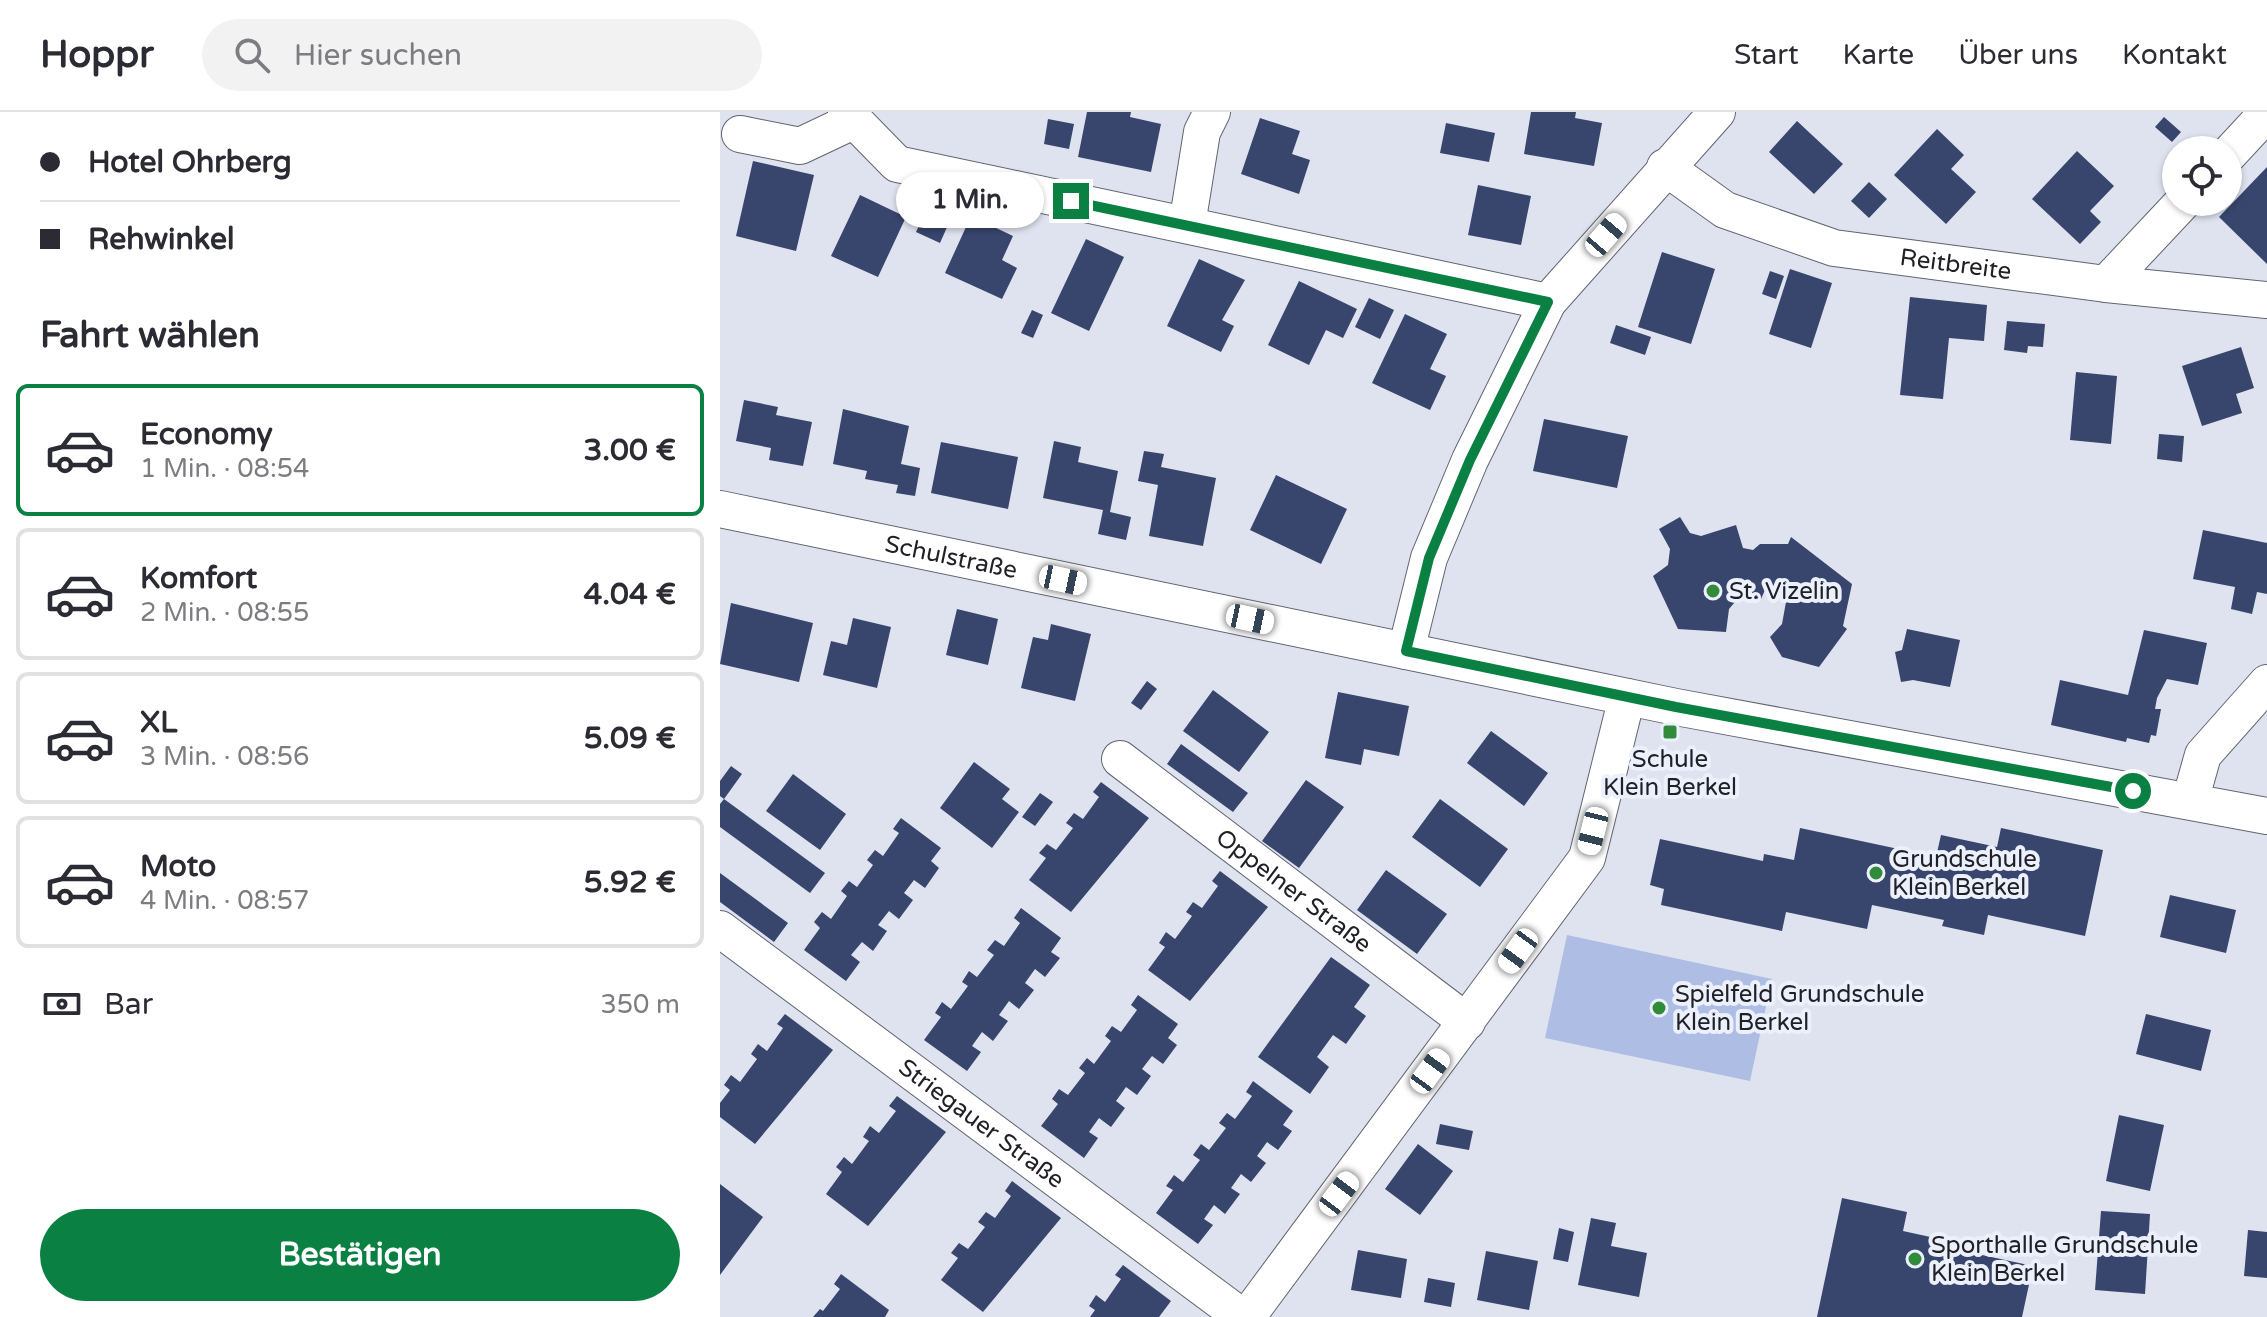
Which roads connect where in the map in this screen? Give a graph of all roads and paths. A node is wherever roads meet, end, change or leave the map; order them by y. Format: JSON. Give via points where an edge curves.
{"nodes":[{"id":1,"x":1212,"y":112,"type":"edge"},
{"id":2,"x":1717,"y":112,"type":"edge"},
{"id":3,"x":2267,"y":113,"type":"edge"},
{"id":4,"x":850,"y":116,"type":"edge"},
{"id":5,"x":740,"y":134,"type":"dead end"},
{"id":6,"x":2242,"y":140,"type":"edge"},
{"id":7,"x":1665,"y":167,"type":"junction"},
{"id":8,"x":2170,"y":216,"type":"edge"},
{"id":9,"x":1187,"y":225,"type":"junction"},
{"id":10,"x":2106,"y":284,"type":"junction"},
{"id":11,"x":2267,"y":300,"type":"edge"},
{"id":12,"x":1548,"y":302,"type":"junction"},
{"id":13,"x":720,"y":509,"type":"edge"},
{"id":14,"x":1406,"y":651,"type":"junction"},
{"id":15,"x":2267,"y":683,"type":"edge"},
{"id":16,"x":1627,"y":697,"type":"junction"},
{"id":17,"x":1120,"y":759,"type":"dead end"},
{"id":18,"x":2190,"y":801,"type":"junction"},
{"id":19,"x":2267,"y":816,"type":"edge"},
{"id":20,"x":720,"y":929,"type":"edge"},
{"id":21,"x":1467,"y":1022,"type":"junction"},
{"id":22,"x":1244,"y":1317,"type":"edge"}],
"edges":[{"from":1,"to":9,"type":"street","via":[[1202,132]]},
{"from":2,"to":7,"type":"street"},
{"from":3,"to":6,"type":"street"},
{"from":4,"to":5,"type":"street","via":[[800,146]]},
{"from":4,"to":9,"type":"street","via":[[897,164]]},
{"from":7,"to":10,"type":"street","name":"Reitbreite","via":[[1725,210],[1834,248]]},
{"from":7,"to":12,"type":"street"},
{"from":8,"to":10,"type":"street"},
{"from":9,"to":12,"type":"street"},
{"from":10,"to":11,"type":"street","name":"Reitbreite"},
{"from":12,"to":14,"type":"street","via":[[1470,460],[1429,558]]},
{"from":13,"to":14,"type":"street","name":"Schulstraße"},
{"from":14,"to":16,"type":"street","name":"Schulstraße"},
{"from":15,"to":18,"type":"street","via":[[2203,755]]},
{"from":16,"to":18,"type":"street","name":"Schulstraße"},
{"from":16,"to":21,"type":"street","via":[[1587,858]]},
{"from":17,"to":21,"type":"street","name":"Oppelner Straße"},
{"from":18,"to":19,"type":"street","name":"Schulstraße"},
{"from":20,"to":22,"type":"street","name":"Striegauer Straße"},
{"from":21,"to":22,"type":"street"}]}
